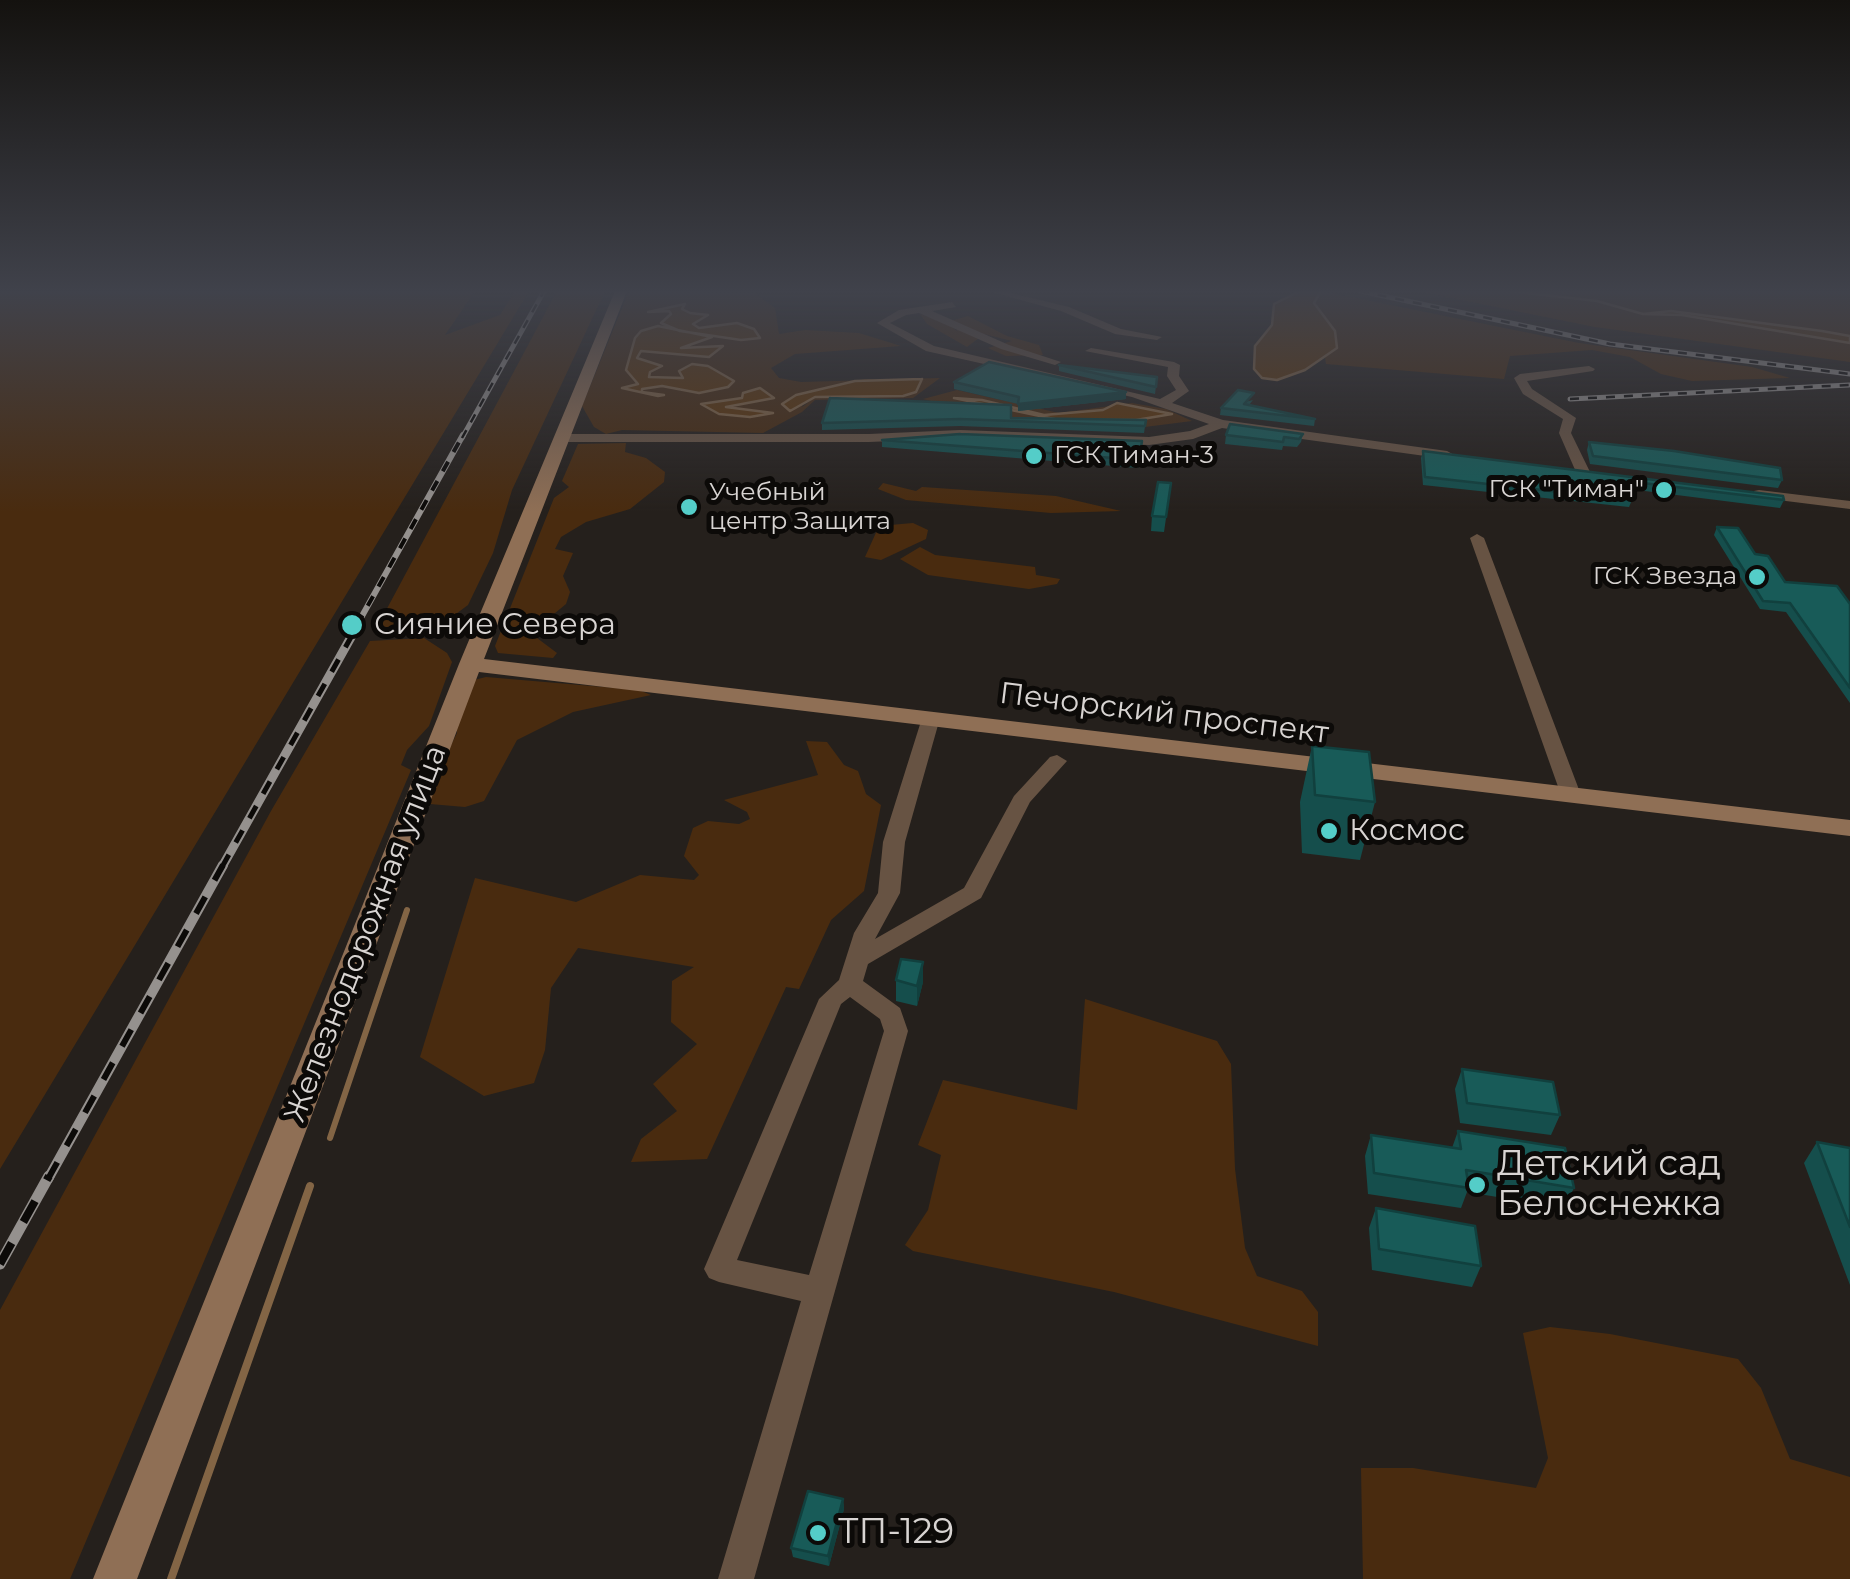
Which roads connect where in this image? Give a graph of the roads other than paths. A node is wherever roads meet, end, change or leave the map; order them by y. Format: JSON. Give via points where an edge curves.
{"nodes":[{"id":1,"x":591,"y":365,"type":"edge"},
{"id":2,"x":996,"y":365,"type":"edge"},
{"id":3,"x":1071,"y":365,"type":"edge"},
{"id":4,"x":1172,"y":365,"type":"edge"},
{"id":5,"x":1589,"y":369,"type":"dead end"},
{"id":6,"x":1101,"y":372,"type":"edge"},
{"id":7,"x":1162,"y":404,"type":"junction"},
{"id":8,"x":1221,"y":424,"type":"junction"},
{"id":9,"x":561,"y":438,"type":"junction"},
{"id":10,"x":1464,"y":457,"type":"edge"},
{"id":11,"x":1563,"y":470,"type":"edge"},
{"id":12,"x":1583,"y":472,"type":"junction"},
{"id":13,"x":1602,"y":475,"type":"edge"},
{"id":14,"x":1750,"y":493,"type":"edge"},
{"id":15,"x":1850,"y":505,"type":"edge"},
{"id":16,"x":1478,"y":538,"type":"dead end"},
{"id":17,"x":470,"y":664,"type":"junction"},
{"id":18,"x":931,"y":718,"type":"junction"},
{"id":19,"x":1057,"y":761,"type":"dead end"},
{"id":20,"x":1571,"y":796,"type":"junction"},
{"id":21,"x":1850,"y":828,"type":"edge"},
{"id":22,"x":854,"y":972,"type":"junction"},
{"id":23,"x":819,"y":1291,"type":"junction"},
{"id":24,"x":116,"y":1579,"type":"edge"},
{"id":25,"x":736,"y":1579,"type":"edge"}],
"edges":[{"from":1,"to":9,"type":"main road","name":"Железнодорожная улица"},
{"from":2,"to":7,"type":"street"},
{"from":3,"to":6,"type":"street"},
{"from":4,"to":7,"type":"street","via":[[1183,391]]},
{"from":5,"to":12,"type":"street","via":[[1520,378],[1527,391],[1570,418],[1564,433]]},
{"from":7,"to":8,"type":"street"},
{"from":8,"to":9,"type":"street","via":[[1149,441],[960,434]]},
{"from":8,"to":10,"type":"street"},
{"from":9,"to":17,"type":"main road","name":"Железнодорожная улица"},
{"from":11,"to":12,"type":"street"},
{"from":12,"to":13,"type":"street"},
{"from":14,"to":15,"type":"street"},
{"from":16,"to":20,"type":"street"},
{"from":17,"to":18,"type":"main road","name":"Печорский проспект"},
{"from":17,"to":24,"type":"main road","name":"Железнодорожная улица"},
{"from":18,"to":20,"type":"main road","name":"Печорский проспект"},
{"from":18,"to":22,"type":"street","via":[[894,842],[889,894],[865,932]]},
{"from":19,"to":22,"type":"street","via":[[1021,800],[973,893],[930,914]]},
{"from":20,"to":21,"type":"main road","name":"Печорский проспект"},
{"from":22,"to":23,"type":"street","via":[[892,1014],[896,1030]]},
{"from":22,"to":23,"type":"street","via":[[831,999],[719,1269]]},
{"from":23,"to":25,"type":"street"}]}
